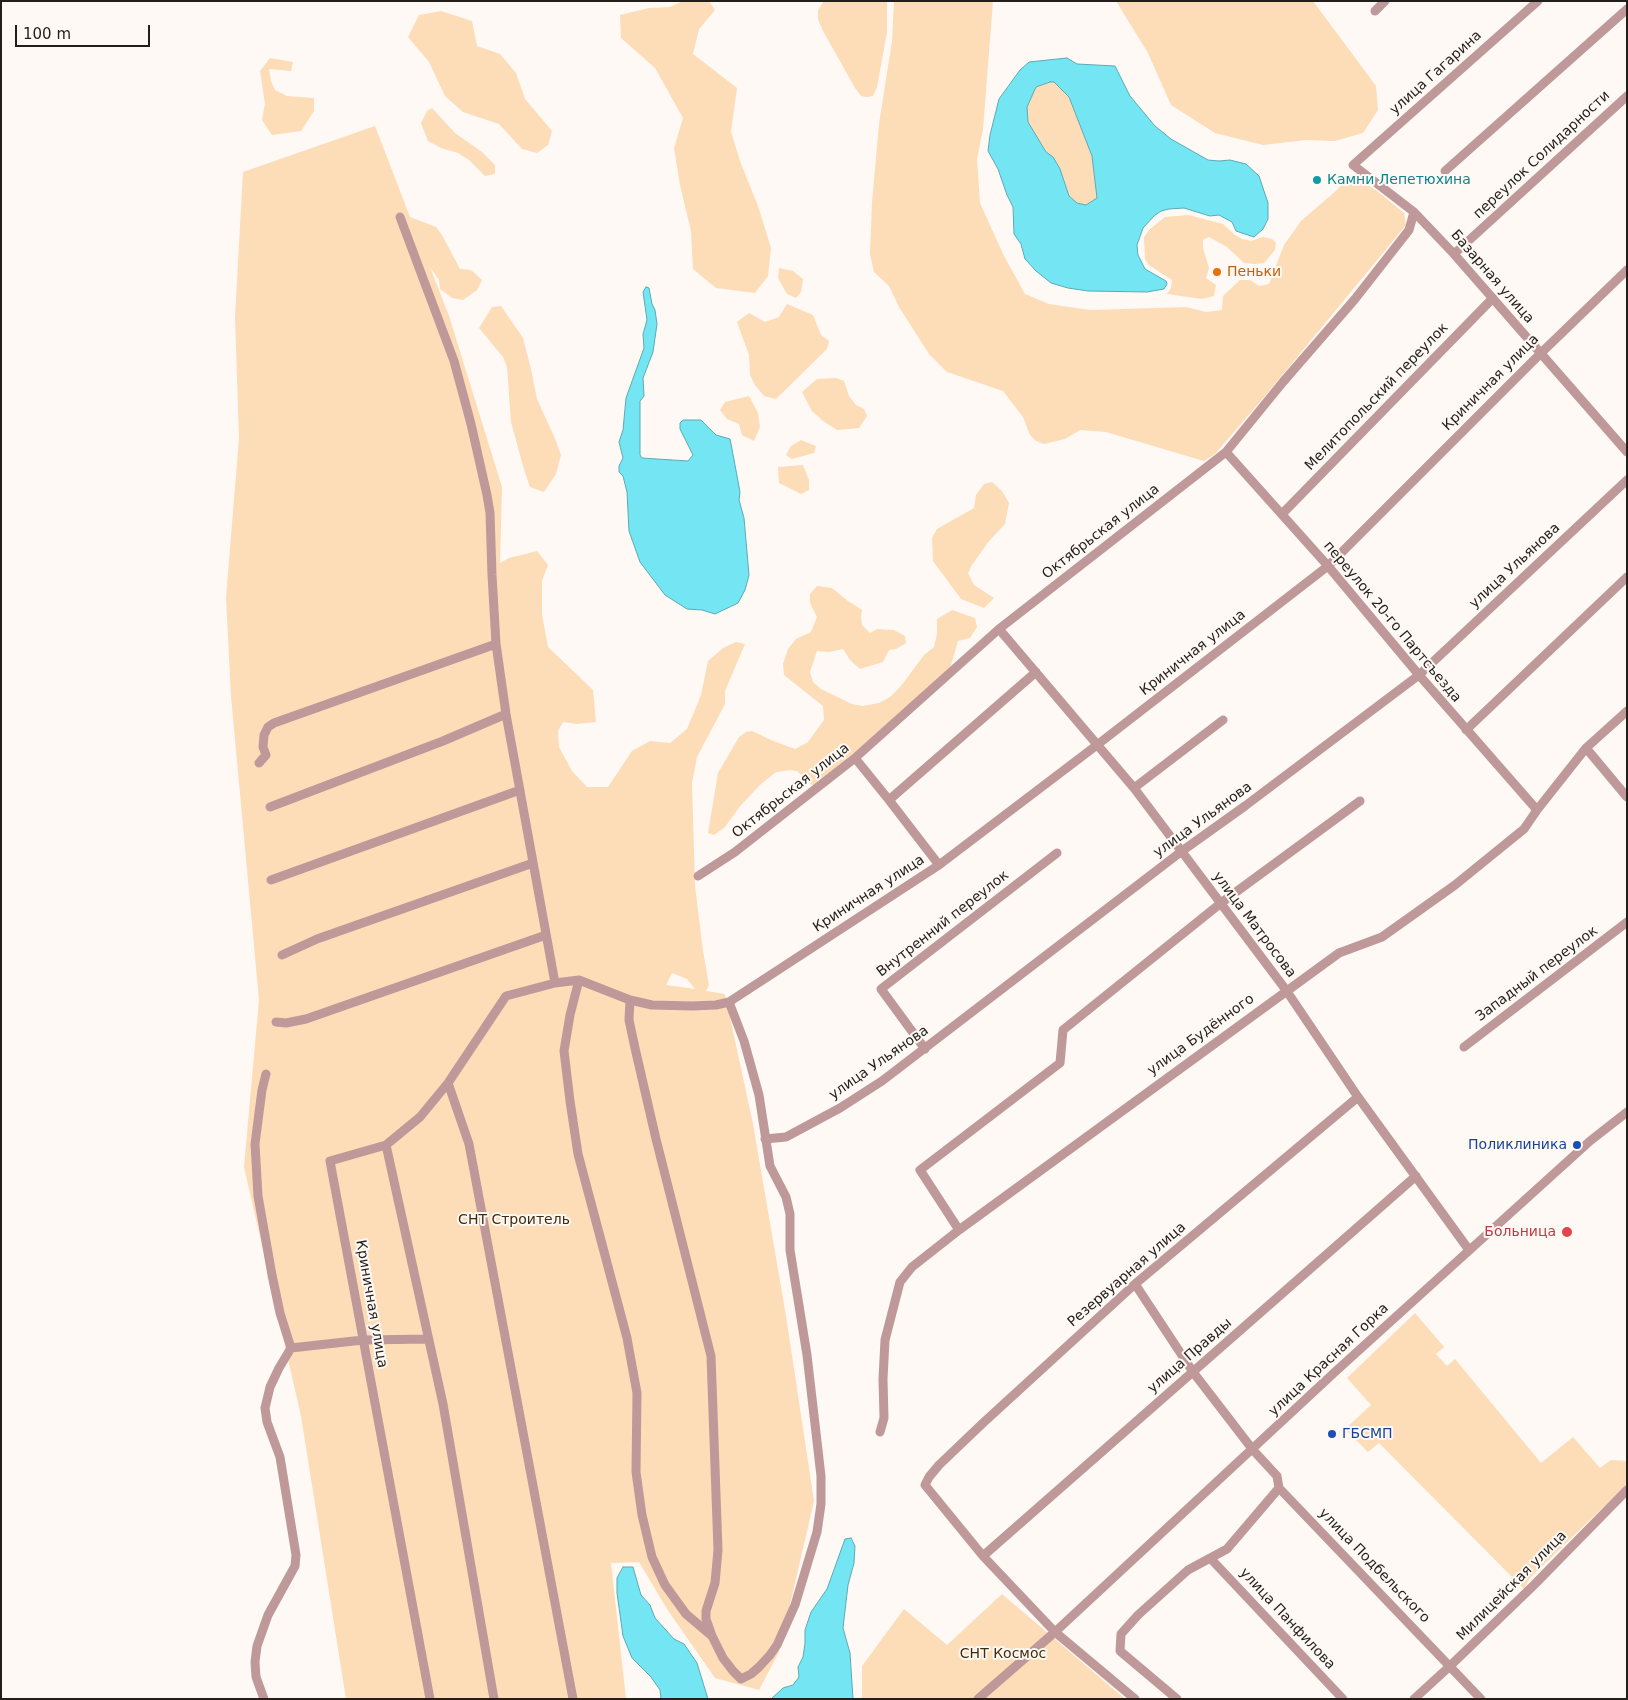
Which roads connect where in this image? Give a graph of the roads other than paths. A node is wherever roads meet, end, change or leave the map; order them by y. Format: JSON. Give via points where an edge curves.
{"nodes":[{"id":1,"x":1385,"y":1,"type":"edge"},
{"id":2,"x":1538,"y":1,"type":"edge"},
{"id":3,"x":1375,"y":10,"type":"dead end"},
{"id":4,"x":1627,"y":10,"type":"edge"},
{"id":5,"x":1627,"y":96,"type":"edge"},
{"id":6,"x":1445,"y":171,"type":"dead end"},
{"id":7,"x":1414,"y":212,"type":"junction"},
{"id":8,"x":400,"y":217,"type":"dead end"},
{"id":9,"x":1454,"y":254,"type":"junction"},
{"id":10,"x":1627,"y":270,"type":"edge"},
{"id":11,"x":1493,"y":298,"type":"junction"},
{"id":12,"x":1540,"y":354,"type":"junction"},
{"id":13,"x":1226,"y":452,"type":"junction"},
{"id":14,"x":1627,"y":452,"type":"edge"},
{"id":15,"x":1627,"y":480,"type":"edge"},
{"id":16,"x":1282,"y":514,"type":"junction"},
{"id":17,"x":1328,"y":566,"type":"junction"},
{"id":18,"x":1627,"y":577,"type":"edge"},
{"id":19,"x":999,"y":629,"type":"junction"},
{"id":20,"x":496,"y":644,"type":"junction"},
{"id":21,"x":1036,"y":672,"type":"junction"},
{"id":22,"x":1419,"y":675,"type":"junction"},
{"id":23,"x":1627,"y":711,"type":"edge"},
{"id":24,"x":506,"y":714,"type":"junction"},
{"id":25,"x":1223,"y":720,"type":"dead end"},
{"id":26,"x":1466,"y":730,"type":"junction"},
{"id":27,"x":1097,"y":745,"type":"junction"},
{"id":28,"x":1586,"y":748,"type":"junction"},
{"id":29,"x":855,"y":758,"type":"junction"},
{"id":30,"x":259,"y":763,"type":"dead end"},
{"id":31,"x":1134,"y":788,"type":"junction"},
{"id":32,"x":520,"y":790,"type":"junction"},
{"id":33,"x":1627,"y":797,"type":"edge"},
{"id":34,"x":889,"y":800,"type":"junction"},
{"id":35,"x":1360,"y":801,"type":"dead end"},
{"id":36,"x":270,"y":807,"type":"dead end"},
{"id":37,"x":1537,"y":810,"type":"junction"},
{"id":38,"x":1182,"y":851,"type":"junction"},
{"id":39,"x":1056,"y":853,"type":"dead end"},
{"id":40,"x":533,"y":863,"type":"junction"},
{"id":41,"x":939,"y":865,"type":"junction"},
{"id":42,"x":698,"y":876,"type":"dead end"},
{"id":43,"x":271,"y":880,"type":"dead end"},
{"id":44,"x":1221,"y":903,"type":"junction"},
{"id":45,"x":1627,"y":922,"type":"edge"},
{"id":46,"x":546,"y":935,"type":"junction"},
{"id":47,"x":282,"y":955,"type":"dead end"},
{"id":48,"x":579,"y":980,"type":"junction"},
{"id":49,"x":555,"y":984,"type":"junction"},
{"id":50,"x":1286,"y":990,"type":"junction"},
{"id":51,"x":630,"y":1000,"type":"junction"},
{"id":52,"x":729,"y":1002,"type":"junction"},
{"id":53,"x":276,"y":1022,"type":"dead end"},
{"id":54,"x":1464,"y":1047,"type":"dead end"},
{"id":55,"x":925,"y":1049,"type":"junction"},
{"id":56,"x":266,"y":1074,"type":"dead end"},
{"id":57,"x":448,"y":1083,"type":"junction"},
{"id":58,"x":1358,"y":1097,"type":"junction"},
{"id":59,"x":1627,"y":1112,"type":"edge"},
{"id":60,"x":765,"y":1139,"type":"junction"},
{"id":61,"x":386,"y":1145,"type":"junction"},
{"id":62,"x":1416,"y":1176,"type":"junction"},
{"id":63,"x":959,"y":1230,"type":"junction"},
{"id":64,"x":1469,"y":1250,"type":"junction"},
{"id":65,"x":1135,"y":1284,"type":"junction"},
{"id":66,"x":428,"y":1339,"type":"junction"},
{"id":67,"x":363,"y":1340,"type":"junction"},
{"id":68,"x":291,"y":1348,"type":"junction"},
{"id":69,"x":1193,"y":1372,"type":"junction"},
{"id":70,"x":880,"y":1432,"type":"dead end"},
{"id":71,"x":1253,"y":1450,"type":"junction"},
{"id":72,"x":1280,"y":1488,"type":"junction"},
{"id":73,"x":1627,"y":1490,"type":"edge"},
{"id":74,"x":983,"y":1556,"type":"junction"},
{"id":75,"x":1211,"y":1559,"type":"junction"},
{"id":76,"x":1055,"y":1632,"type":"junction"},
{"id":77,"x":712,"y":1636,"type":"junction"},
{"id":78,"x":1450,"y":1666,"type":"junction"},
{"id":79,"x":264,"y":1699,"type":"edge"},
{"id":80,"x":430,"y":1699,"type":"edge"},
{"id":81,"x":494,"y":1699,"type":"edge"},
{"id":82,"x":573,"y":1699,"type":"edge"},
{"id":83,"x":978,"y":1699,"type":"edge"},
{"id":84,"x":1135,"y":1699,"type":"edge"},
{"id":85,"x":1177,"y":1699,"type":"edge"},
{"id":86,"x":1343,"y":1699,"type":"edge"},
{"id":87,"x":1414,"y":1699,"type":"edge"},
{"id":88,"x":1481,"y":1699,"type":"edge"}],
"edges":[{"from":1,"to":3,"type":"street"},
{"from":2,"to":7,"type":"street","name":"улица Гагарина","via":[[1353,166]]},
{"from":4,"to":6,"type":"street"},
{"from":5,"to":9,"type":"street","name":"переулок Солидарности"},
{"from":7,"to":9,"type":"street","name":"Базарная улица"},
{"from":7,"to":13,"type":"street","name":"Октябрьская улица","via":[[1409,230],[1355,299]]},
{"from":8,"to":20,"type":"street","via":[[454,361],[471,424],[490,513]]},
{"from":9,"to":11,"type":"street","name":"Базарная улица"},
{"from":10,"to":12,"type":"street","name":"Криничная улица"},
{"from":11,"to":12,"type":"street","name":"Базарная улица"},
{"from":11,"to":16,"type":"street","name":"Мелитопольский переулок"},
{"from":12,"to":14,"type":"street","name":"Базарная улица"},
{"from":12,"to":17,"type":"street","name":"Криничная улица"},
{"from":13,"to":16,"type":"street","name":"переулок 20-го Партсъезда"},
{"from":13,"to":19,"type":"street","name":"Октябрьская улица"},
{"from":15,"to":22,"type":"street","name":"улица Ульянова"},
{"from":16,"to":17,"type":"street","name":"переулок 20-го Партсъезда"},
{"from":17,"to":22,"type":"street","name":"переулок 20-го Партсъезда"},
{"from":17,"to":27,"type":"street","name":"Криничная улица"},
{"from":18,"to":26,"type":"street"},
{"from":19,"to":21,"type":"street","name":"улица Матросова"},
{"from":19,"to":29,"type":"street","name":"Октябрьская улица"},
{"from":20,"to":24,"type":"street"},
{"from":20,"to":30,"type":"street","via":[[274,723],[264,735],[266,755]]},
{"from":21,"to":27,"type":"street","name":"улица Матросова"},
{"from":21,"to":34,"type":"street"},
{"from":22,"to":26,"type":"street","name":"переулок 20-го Партсъезда"},
{"from":22,"to":38,"type":"street","name":"улица Ульянова"},
{"from":23,"to":28,"type":"street","name":"улица Будённого"},
{"from":24,"to":32,"type":"street"},
{"from":24,"to":36,"type":"street"},
{"from":25,"to":31,"type":"street"},
{"from":26,"to":37,"type":"street","name":"переулок 20-го Партсъезда"},
{"from":27,"to":31,"type":"street","name":"улица Матросова"},
{"from":27,"to":41,"type":"street","name":"Криничная улица"},
{"from":28,"to":33,"type":"street"},
{"from":28,"to":37,"type":"street","name":"улица Будённого"},
{"from":29,"to":34,"type":"street"},
{"from":29,"to":42,"type":"street","name":"Октябрьская улица","via":[[735,852]]},
{"from":31,"to":38,"type":"street","name":"улица Матросова"},
{"from":32,"to":40,"type":"street"},
{"from":32,"to":43,"type":"street"},
{"from":34,"to":41,"type":"street"},
{"from":35,"to":44,"type":"street"},
{"from":37,"to":50,"type":"street","name":"улица Будённого","via":[[1524,829],[1398,926],[1382,937],[1339,952]]},
{"from":38,"to":44,"type":"street","name":"улица Матросова"},
{"from":38,"to":55,"type":"street","name":"улица Ульянова"},
{"from":39,"to":55,"type":"street","name":"Внутренний переулок","via":[[880,989]]},
{"from":40,"to":46,"type":"street"},
{"from":40,"to":47,"type":"street","via":[[317,939]]},
{"from":41,"to":52,"type":"street","name":"Криничная улица"},
{"from":44,"to":50,"type":"street","name":"улица Матросова"},
{"from":44,"to":63,"type":"street","via":[[1063,1030],[1060,1063],[920,1170]]},
{"from":45,"to":54,"type":"street","name":"Западный переулок"},
{"from":46,"to":49,"type":"street"},
{"from":46,"to":53,"type":"street","via":[[306,1019]]},
{"from":48,"to":49,"type":"street"},
{"from":48,"to":51,"type":"street"},
{"from":48,"to":77,"type":"street","via":[[564,1051],[578,1154],[627,1338],[637,1393],[636,1472],[642,1515],[652,1558],[665,1585],[686,1614]]},
{"from":49,"to":57,"type":"street","name":"Криничная улица","via":[[506,996]]},
{"from":50,"to":58,"type":"street","name":"улица Матросова"},
{"from":50,"to":63,"type":"street","name":"улица Будённого"},
{"from":51,"to":52,"type":"street","via":[[668,1006]]},
{"from":51,"to":77,"type":"street","via":[[629,1020],[645,1094],[711,1356],[718,1550],[715,1583],[706,1611]]},
{"from":52,"to":60,"type":"street","via":[[757,1086]]},
{"from":55,"to":60,"type":"street","name":"улица Ульянова","via":[[840,1108],[786,1137]]},
{"from":56,"to":68,"type":"street","via":[[255,1144],[258,1196],[272,1276]]},
{"from":57,"to":61,"type":"street","name":"Криничная улица","via":[[420,1117]]},
{"from":57,"to":82,"type":"street","via":[[469,1144]]},
{"from":58,"to":62,"type":"street","name":"улица Матросова"},
{"from":58,"to":65,"type":"street","name":"Резервуарная улица"},
{"from":59,"to":64,"type":"street","name":"улица Красная Горка"},
{"from":60,"to":77,"type":"street","via":[[770,1166],[786,1197],[790,1214],[790,1250],[815,1415],[821,1504],[817,1532],[794,1604],[777,1645],[760,1667],[741,1679],[723,1658]]},
{"from":61,"to":66,"type":"street"},
{"from":61,"to":67,"type":"street","name":"Криничная улица","via":[[330,1161]]},
{"from":62,"to":64,"type":"street","name":"улица Матросова"},
{"from":62,"to":69,"type":"street","name":"улица Правды"},
{"from":63,"to":70,"type":"street","name":"улица Будённого","via":[[912,1267],[900,1282],[884,1340],[884,1418]]},
{"from":64,"to":71,"type":"street","name":"улица Красная Горка"},
{"from":65,"to":69,"type":"street","name":"улица Подбельского"},
{"from":65,"to":74,"type":"street","name":"Резервуарная улица","via":[[983,1422],[928,1477],[925,1485]]},
{"from":66,"to":67,"type":"street"},
{"from":66,"to":81,"type":"street","via":[[443,1404]]},
{"from":67,"to":68,"type":"street"},
{"from":67,"to":80,"type":"street","name":"Криничная улица"},
{"from":68,"to":79,"type":"street","via":[[270,1387],[265,1408],[280,1457],[296,1555],[295,1566],[268,1615],[257,1646],[256,1677]]},
{"from":69,"to":71,"type":"street","name":"улица Подбельского"},
{"from":69,"to":74,"type":"street","name":"улица Правды"},
{"from":71,"to":72,"type":"street","name":"улица Подбельского","via":[[1277,1476]]},
{"from":71,"to":76,"type":"street","name":"улица Красная Горка"},
{"from":72,"to":75,"type":"street","via":[[1227,1549]]},
{"from":72,"to":78,"type":"street","name":"улица Подбельского"},
{"from":73,"to":78,"type":"street","name":"Милицейская улица"},
{"from":74,"to":76,"type":"street"},
{"from":75,"to":85,"type":"street","via":[[1188,1570],[1121,1634],[1120,1651]]},
{"from":75,"to":86,"type":"street","name":"улица Панфилова"},
{"from":76,"to":83,"type":"street","name":"улица Красная Горка"},
{"from":76,"to":84,"type":"street"},
{"from":78,"to":87,"type":"street","name":"Милицейская улица"},
{"from":78,"to":88,"type":"street","name":"улица Подбельского"}]}
